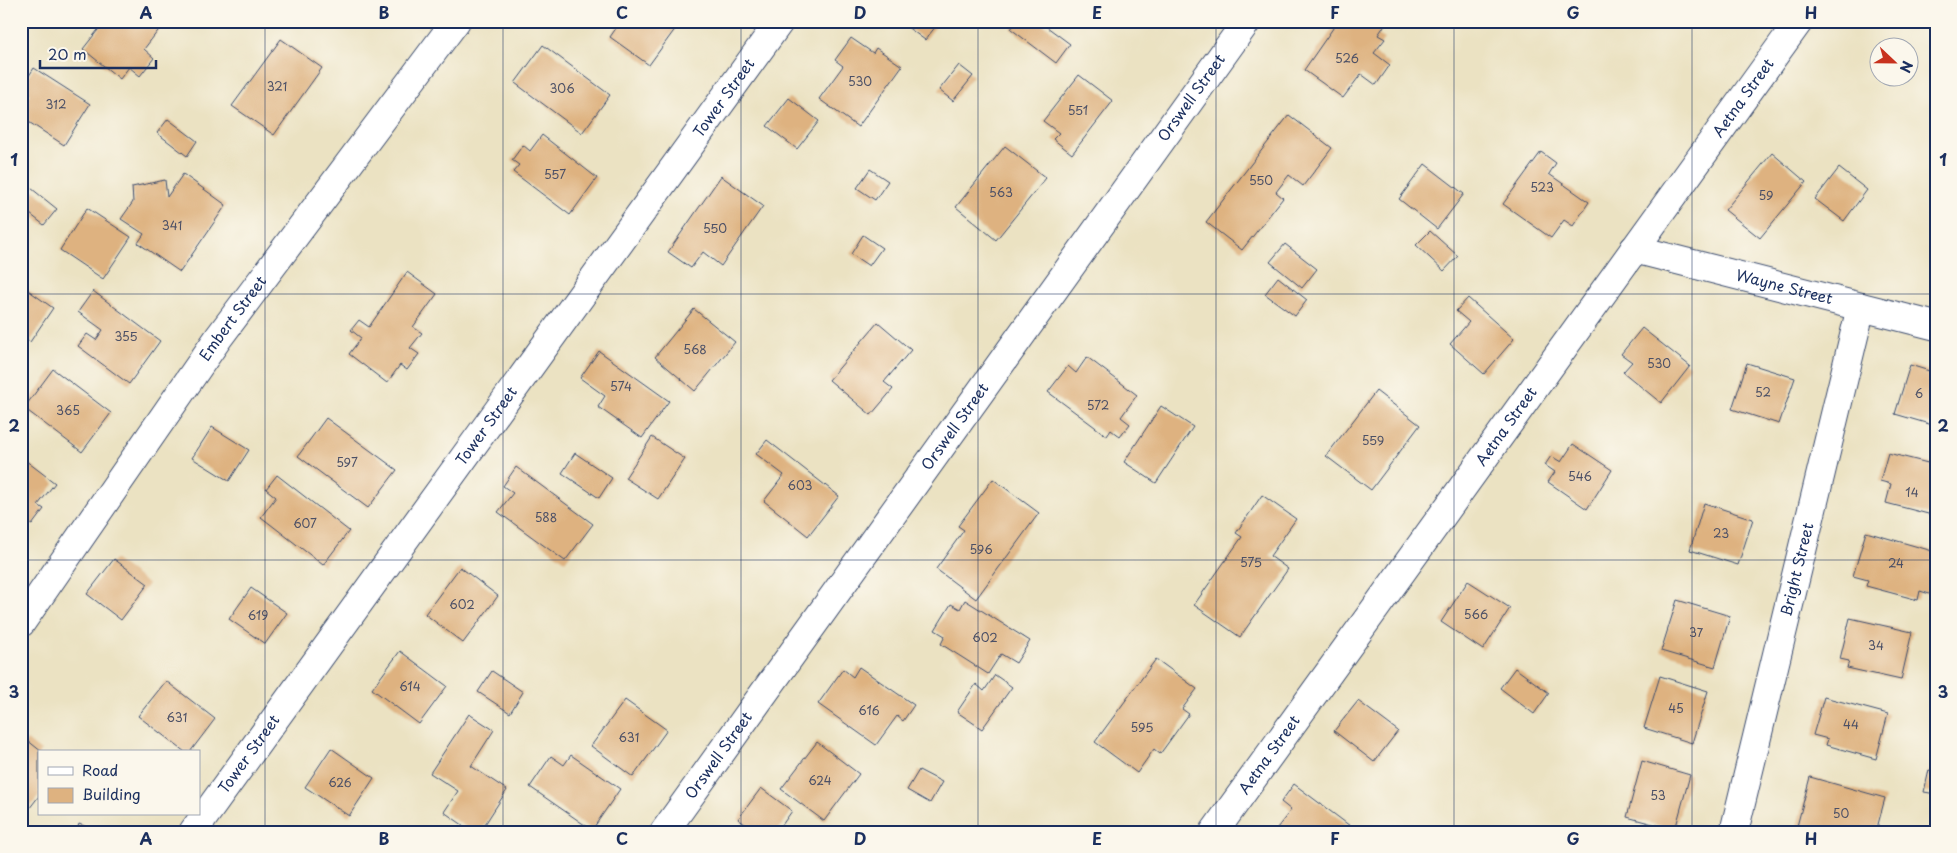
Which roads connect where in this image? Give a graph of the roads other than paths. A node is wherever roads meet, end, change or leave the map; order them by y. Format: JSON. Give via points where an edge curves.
{"nodes":[{"id":1,"x":456,"y":21,"type":"edge"},
{"id":2,"x":780,"y":21,"type":"edge"},
{"id":3,"x":1246,"y":21,"type":"edge"},
{"id":4,"x":1799,"y":21,"type":"edge"},
{"id":5,"x":1634,"y":249,"type":"junction"},
{"id":6,"x":1861,"y":307,"type":"junction"},
{"id":7,"x":1936,"y":326,"type":"edge"},
{"id":8,"x":21,"y":623,"type":"edge"},
{"id":9,"x":194,"y":832,"type":"edge"},
{"id":10,"x":664,"y":832,"type":"edge"},
{"id":11,"x":1214,"y":832,"type":"edge"},
{"id":12,"x":1734,"y":832,"type":"edge"}],
"edges":[{"from":1,"to":8,"type":"street","name":"Embert Street","via":[[219,337]]},
{"from":2,"to":9,"type":"street","name":"Tower Street"},
{"from":3,"to":10,"type":"street","name":"Orswell Street"},
{"from":4,"to":5,"type":"street","name":"Aetna Street"},
{"from":5,"to":6,"type":"street","name":"Wayne Street"},
{"from":5,"to":11,"type":"street","name":"Aetna Street"},
{"from":6,"to":7,"type":"street","name":"Wayne Street"},
{"from":6,"to":12,"type":"street","name":"Bright Street"}]}
